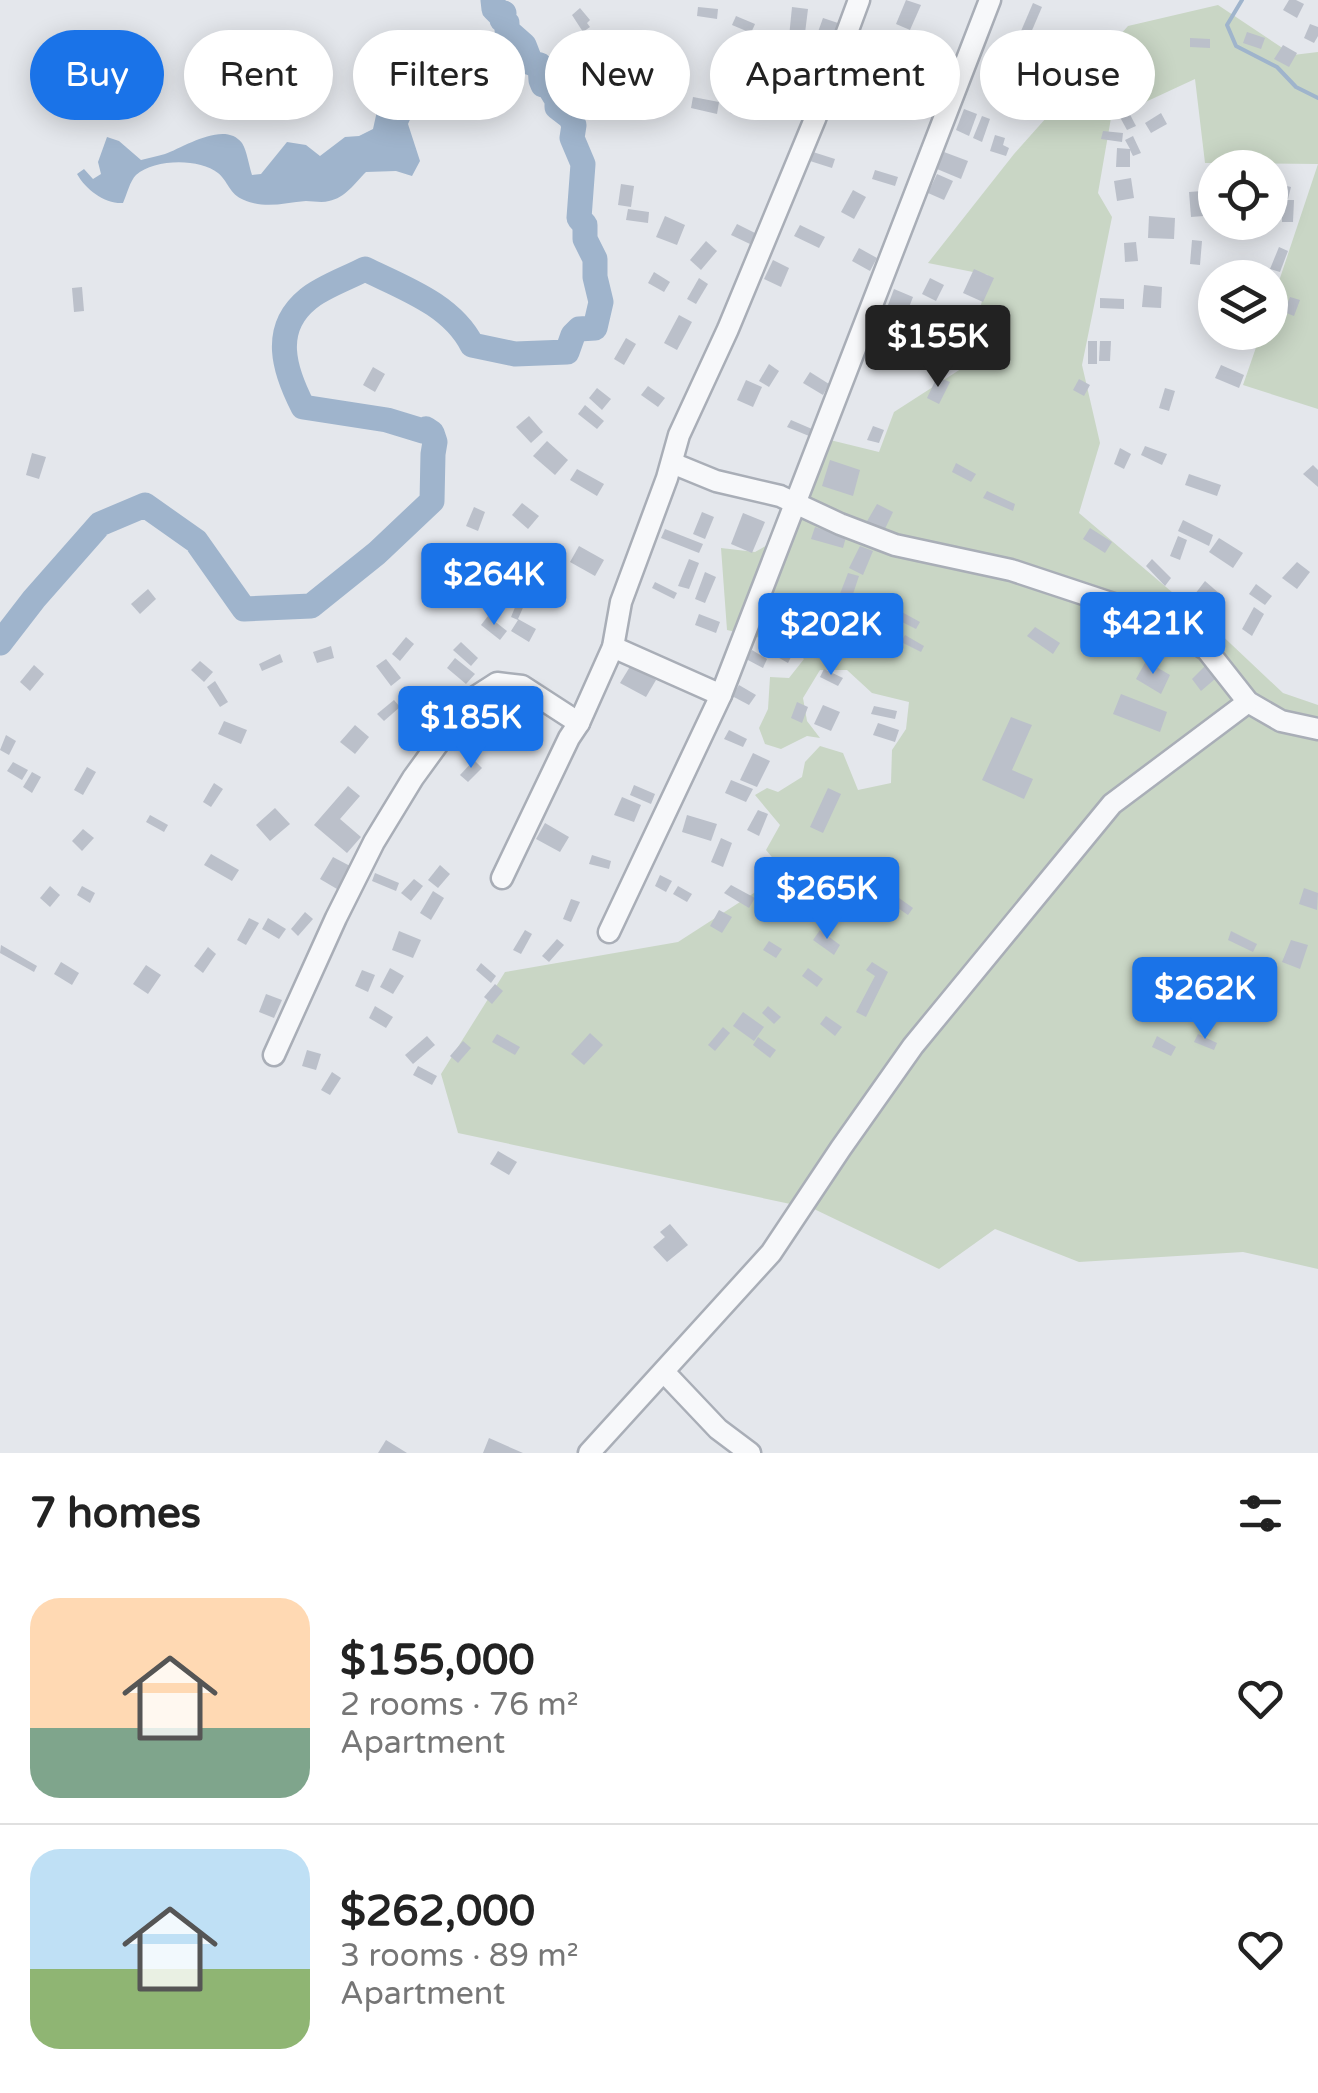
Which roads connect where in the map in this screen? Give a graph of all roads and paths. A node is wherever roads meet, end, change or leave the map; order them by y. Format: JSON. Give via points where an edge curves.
{"nodes":[{"id":1,"x":859,"y":0,"type":"edge"},
{"id":2,"x":990,"y":0,"type":"edge"},
{"id":3,"x":672,"y":463,"type":"junction"},
{"id":4,"x":795,"y":502,"type":"junction"},
{"id":5,"x":612,"y":647,"type":"junction"},
{"id":6,"x":721,"y":695,"type":"junction"},
{"id":7,"x":1248,"y":702,"type":"junction"},
{"id":8,"x":579,"y":723,"type":"junction"},
{"id":9,"x":1318,"y":729,"type":"edge"},
{"id":10,"x":502,"y":878,"type":"dead end"},
{"id":11,"x":609,"y":932,"type":"dead end"},
{"id":12,"x":274,"y":1055,"type":"dead end"},
{"id":13,"x":664,"y":1372,"type":"junction"},
{"id":14,"x":589,"y":1453,"type":"edge"},
{"id":15,"x":750,"y":1453,"type":"edge"}],
"edges":[{"from":1,"to":3,"type":"street"},
{"from":2,"to":4,"type":"street"},
{"from":3,"to":4,"type":"street"},
{"from":3,"to":5,"type":"street","via":[[621,602]]},
{"from":4,"to":6,"type":"street"},
{"from":4,"to":7,"type":"street","via":[[895,545],[1010,570],[1166,623],[1207,650]]},
{"from":5,"to":6,"type":"street"},
{"from":5,"to":8,"type":"street"},
{"from":6,"to":11,"type":"street"},
{"from":7,"to":9,"type":"street","via":[[1281,721]]},
{"from":7,"to":13,"type":"street","via":[[1112,804],[913,1046],[771,1253]]},
{"from":8,"to":10,"type":"street"},
{"from":8,"to":12,"type":"street","via":[[526,688],[502,682],[468,701],[374,842]]},
{"from":13,"to":14,"type":"street"},
{"from":13,"to":15,"type":"street"}]}
